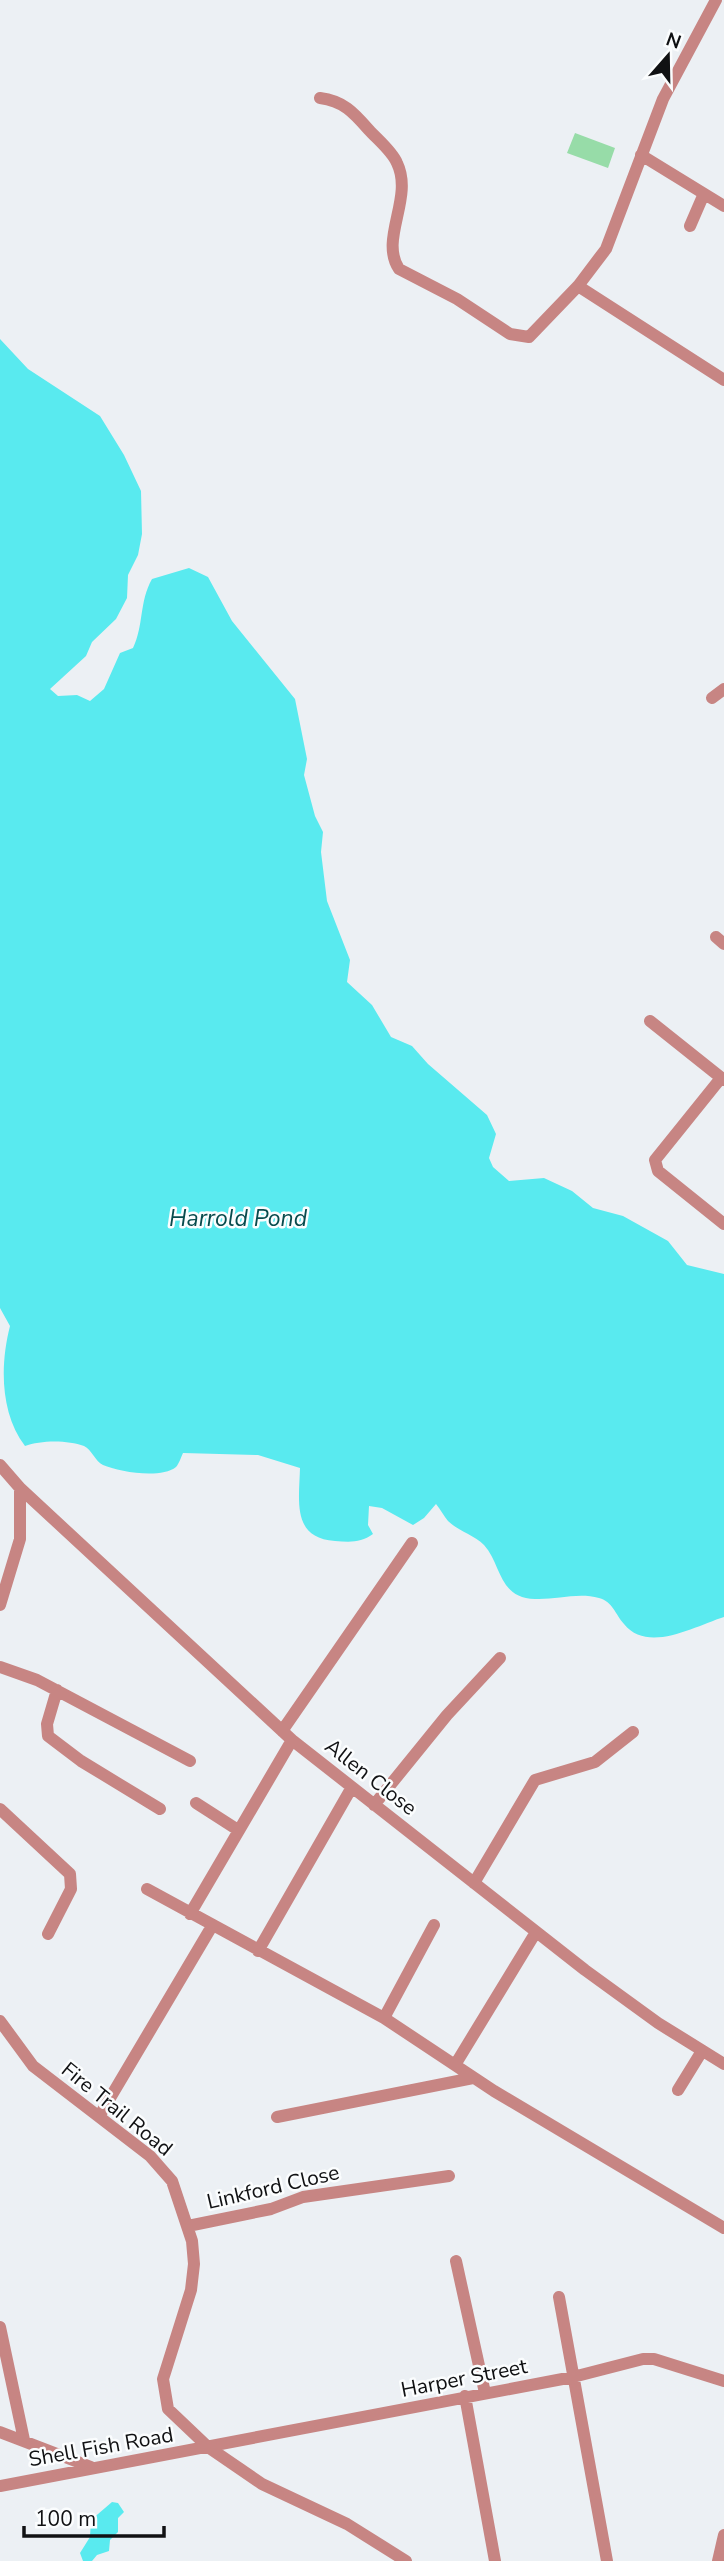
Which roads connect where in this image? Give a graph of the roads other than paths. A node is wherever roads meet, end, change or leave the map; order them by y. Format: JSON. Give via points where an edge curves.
{"nodes":[{"id":1,"x":716,"y":0,"type":"edge"},
{"id":2,"x":320,"y":98,"type":"dead end"},
{"id":3,"x":640,"y":155,"type":"junction"},
{"id":4,"x":704,"y":196,"type":"junction"},
{"id":5,"x":724,"y":206,"type":"edge"},
{"id":6,"x":690,"y":226,"type":"dead end"},
{"id":7,"x":578,"y":286,"type":"junction"},
{"id":8,"x":724,"y":380,"type":"edge"},
{"id":9,"x":724,"y":689,"type":"edge"},
{"id":10,"x":712,"y":698,"type":"dead end"},
{"id":11,"x":650,"y":1021,"type":"dead end"},
{"id":12,"x":723,"y":1079,"type":"edge"},
{"id":13,"x":724,"y":1224,"type":"edge"},
{"id":14,"x":0,"y":1465,"type":"edge"},
{"id":15,"x":20,"y":1488,"type":"junction"},
{"id":16,"x":412,"y":1543,"type":"dead end"},
{"id":17,"x":0,"y":1605,"type":"edge"},
{"id":18,"x":500,"y":1658,"type":"dead end"},
{"id":19,"x":0,"y":1667,"type":"edge"},
{"id":20,"x":57,"y":1690,"type":"junction"},
{"id":21,"x":633,"y":1732,"type":"dead end"},
{"id":22,"x":287,"y":1735,"type":"junction"},
{"id":23,"x":190,"y":1761,"type":"dead end"},
{"id":24,"x":352,"y":1787,"type":"junction"},
{"id":25,"x":195,"y":1803,"type":"dead end"},
{"id":26,"x":374,"y":1805,"type":"junction"},
{"id":27,"x":160,"y":1808,"type":"dead end"},
{"id":28,"x":0,"y":1809,"type":"edge"},
{"id":29,"x":238,"y":1830,"type":"junction"},
{"id":30,"x":474,"y":1883,"type":"junction"},
{"id":31,"x":148,"y":1889,"type":"dead end"},
{"id":32,"x":190,"y":1914,"type":"junction"},
{"id":33,"x":434,"y":1925,"type":"dead end"},
{"id":34,"x":212,"y":1926,"type":"junction"},
{"id":35,"x":536,"y":1932,"type":"junction"},
{"id":36,"x":48,"y":1934,"type":"dead end"},
{"id":37,"x":258,"y":1951,"type":"junction"},
{"id":38,"x":384,"y":2018,"type":"junction"},
{"id":39,"x":0,"y":2021,"type":"edge"},
{"id":40,"x":702,"y":2051,"type":"junction"},
{"id":41,"x":724,"y":2064,"type":"edge"},
{"id":42,"x":455,"y":2065,"type":"junction"},
{"id":43,"x":472,"y":2078,"type":"junction"},
{"id":44,"x":678,"y":2090,"type":"dead end"},
{"id":45,"x":100,"y":2116,"type":"junction"},
{"id":46,"x":277,"y":2117,"type":"dead end"},
{"id":47,"x":449,"y":2176,"type":"dead end"},
{"id":48,"x":188,"y":2226,"type":"junction"},
{"id":49,"x":724,"y":2228,"type":"edge"},
{"id":50,"x":456,"y":2261,"type":"dead end"},
{"id":51,"x":559,"y":2297,"type":"dead end"},
{"id":52,"x":0,"y":2327,"type":"edge"},
{"id":53,"x":573,"y":2377,"type":"junction"},
{"id":54,"x":724,"y":2381,"type":"edge"},
{"id":55,"x":485,"y":2393,"type":"junction"},
{"id":56,"x":466,"y":2396,"type":"junction"},
{"id":57,"x":0,"y":2432,"type":"edge"},
{"id":58,"x":24,"y":2440,"type":"junction"},
{"id":59,"x":208,"y":2447,"type":"junction"},
{"id":60,"x":92,"y":2467,"type":"junction"},
{"id":61,"x":0,"y":2486,"type":"edge"},
{"id":62,"x":724,"y":2535,"type":"edge"},
{"id":63,"x":406,"y":2561,"type":"edge"},
{"id":64,"x":495,"y":2561,"type":"edge"},
{"id":65,"x":607,"y":2561,"type":"edge"},
{"id":66,"x":718,"y":2561,"type":"edge"}],
"edges":[{"from":1,"to":3,"type":"street","via":[[663,99]]},
{"from":2,"to":7,"type":"street","via":[[353,110],[397,161],[402,206],[393,254],[402,273],[522,338],[535,333]]},
{"from":3,"to":4,"type":"street"},
{"from":3,"to":7,"type":"street","via":[[609,243]]},
{"from":4,"to":5,"type":"street"},
{"from":4,"to":6,"type":"street"},
{"from":7,"to":8,"type":"street"},
{"from":9,"to":10,"type":"street"},
{"from":11,"to":12,"type":"street"},
{"from":12,"to":13,"type":"street","via":[[655,1160],[658,1171]]},
{"from":14,"to":15,"type":"street"},
{"from":15,"to":17,"type":"street","via":[[20,1539]]},
{"from":15,"to":22,"type":"street","name":"Allen Close"},
{"from":16,"to":22,"type":"street"},
{"from":18,"to":26,"type":"street"},
{"from":19,"to":20,"type":"street"},
{"from":20,"to":23,"type":"street"},
{"from":20,"to":27,"type":"street","via":[[48,1736]]},
{"from":21,"to":30,"type":"street","via":[[595,1762],[534,1780]]},
{"from":22,"to":24,"type":"street","name":"Allen Close"},
{"from":22,"to":29,"type":"street"},
{"from":24,"to":26,"type":"street","name":"Allen Close"},
{"from":24,"to":37,"type":"street"},
{"from":25,"to":29,"type":"street"},
{"from":26,"to":30,"type":"street","name":"Allen Close"},
{"from":28,"to":36,"type":"street","via":[[69,1874],[71,1889]]},
{"from":29,"to":32,"type":"street"},
{"from":30,"to":35,"type":"street","name":"Allen Close"},
{"from":31,"to":32,"type":"street"},
{"from":32,"to":34,"type":"street"},
{"from":33,"to":38,"type":"street"},
{"from":34,"to":37,"type":"street"},
{"from":34,"to":45,"type":"street"},
{"from":35,"to":40,"type":"street","name":"Allen Close"},
{"from":35,"to":42,"type":"street"},
{"from":37,"to":38,"type":"street"},
{"from":38,"to":42,"type":"street"},
{"from":39,"to":45,"type":"street","name":"Fire Trail Road","via":[[33,2066]]},
{"from":40,"to":41,"type":"street","name":"Allen Close"},
{"from":40,"to":44,"type":"street"},
{"from":42,"to":43,"type":"street"},
{"from":43,"to":46,"type":"street"},
{"from":43,"to":49,"type":"street"},
{"from":45,"to":48,"type":"street","name":"Fire Trail Road","via":[[166,2172]]},
{"from":47,"to":48,"type":"street","name":"Linkford Close","via":[[303,2197],[271,2209]]},
{"from":48,"to":59,"type":"street","name":"Fire Trail Road","via":[[194,2255],[192,2283],[163,2384],[168,2409]]},
{"from":50,"to":55,"type":"street"},
{"from":51,"to":53,"type":"street"},
{"from":52,"to":58,"type":"street"},
{"from":53,"to":54,"type":"street","name":"Harper Street","via":[[643,2358]]},
{"from":53,"to":55,"type":"street","name":"Harper Street"},
{"from":53,"to":65,"type":"street"},
{"from":55,"to":56,"type":"street","name":"Harper Street"},
{"from":56,"to":59,"type":"street","name":"Harper Street"},
{"from":56,"to":64,"type":"street"},
{"from":57,"to":58,"type":"street"},
{"from":58,"to":60,"type":"street"},
{"from":59,"to":60,"type":"street","name":"Shell Fish Road"},
{"from":59,"to":63,"type":"street","name":"Fire Trail Road","via":[[262,2484],[347,2524]]},
{"from":60,"to":61,"type":"street","name":"Shell Fish Road"},
{"from":62,"to":66,"type":"street"}]}
